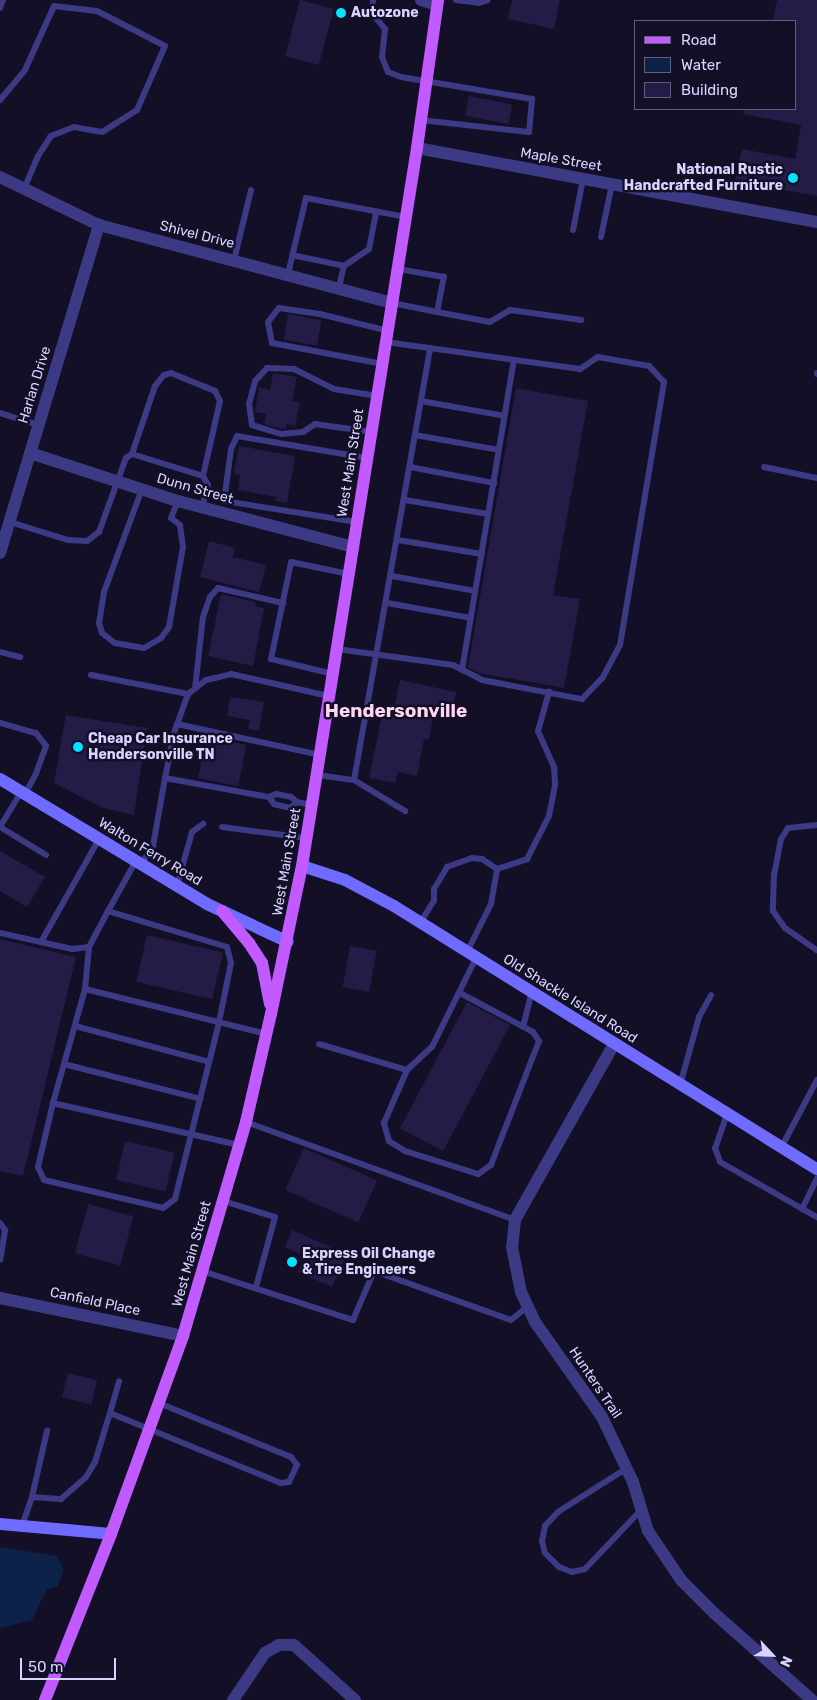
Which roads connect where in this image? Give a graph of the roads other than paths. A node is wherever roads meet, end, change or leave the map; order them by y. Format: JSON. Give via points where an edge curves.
{"nodes":[{"id":1,"x":3,"y":0,"type":"edge"},
{"id":2,"x":85,"y":0,"type":"edge"},
{"id":3,"x":373,"y":0,"type":"edge"},
{"id":4,"x":421,"y":0,"type":"edge"},
{"id":5,"x":456,"y":0,"type":"edge"},
{"id":6,"x":488,"y":0,"type":"edge"},
{"id":7,"x":437,"y":3,"type":"edge"},
{"id":8,"x":0,"y":8,"type":"edge"},
{"id":9,"x":82,"y":9,"type":"junction"},
{"id":10,"x":426,"y":81,"type":"junction"},
{"id":11,"x":0,"y":100,"type":"edge"},
{"id":12,"x":421,"y":120,"type":"junction"},
{"id":13,"x":417,"y":148,"type":"junction"},
{"id":14,"x":0,"y":178,"type":"edge"},
{"id":15,"x":583,"y":179,"type":"junction"},
{"id":16,"x":612,"y":184,"type":"junction"},
{"id":17,"x":24,"y":189,"type":"junction"},
{"id":18,"x":251,"y":190,"type":"dead end"},
{"id":19,"x":376,"y":212,"type":"junction"},
{"id":20,"x":406,"y":217,"type":"junction"},
{"id":21,"x":817,"y":222,"type":"edge"},
{"id":22,"x":99,"y":225,"type":"junction"},
{"id":23,"x":572,"y":230,"type":"dead end"},
{"id":24,"x":601,"y":237,"type":"dead end"},
{"id":25,"x":292,"y":256,"type":"junction"},
{"id":26,"x":234,"y":260,"type":"junction"},
{"id":27,"x":344,"y":266,"type":"junction"},
{"id":28,"x":398,"y":268,"type":"junction"},
{"id":29,"x":288,"y":274,"type":"junction"},
{"id":30,"x":339,"y":286,"type":"junction"},
{"id":31,"x":392,"y":303,"type":"junction"},
{"id":32,"x":437,"y":312,"type":"junction"},
{"id":33,"x":581,"y":320,"type":"dead end"},
{"id":34,"x":387,"y":336,"type":"junction"},
{"id":35,"x":430,"y":348,"type":"junction"},
{"id":36,"x":514,"y":360,"type":"junction"},
{"id":37,"x":383,"y":364,"type":"junction"},
{"id":38,"x":378,"y":396,"type":"junction"},
{"id":39,"x":421,"y":401,"type":"junction"},
{"id":40,"x":0,"y":413,"type":"edge"},
{"id":41,"x":505,"y":416,"type":"junction"},
{"id":42,"x":39,"y":425,"type":"junction"},
{"id":43,"x":372,"y":432,"type":"junction"},
{"id":44,"x":416,"y":435,"type":"junction"},
{"id":45,"x":499,"y":450,"type":"junction"},
{"id":46,"x":30,"y":453,"type":"junction"},
{"id":47,"x":132,"y":454,"type":"junction"},
{"id":48,"x":368,"y":458,"type":"junction"},
{"id":49,"x":410,"y":467,"type":"junction"},
{"id":50,"x":764,"y":467,"type":"dead end"},
{"id":51,"x":203,"y":476,"type":"junction"},
{"id":52,"x":817,"y":478,"type":"edge"},
{"id":53,"x":117,"y":481,"type":"junction"},
{"id":54,"x":494,"y":483,"type":"junction"},
{"id":55,"x":142,"y":490,"type":"junction"},
{"id":56,"x":405,"y":500,"type":"junction"},
{"id":57,"x":178,"y":501,"type":"junction"},
{"id":58,"x":202,"y":508,"type":"junction"},
{"id":59,"x":488,"y":514,"type":"junction"},
{"id":60,"x":10,"y":522,"type":"junction"},
{"id":61,"x":357,"y":522,"type":"junction"},
{"id":62,"x":398,"y":540,"type":"junction"},
{"id":63,"x":353,"y":547,"type":"junction"},
{"id":64,"x":0,"y":553,"type":"edge"},
{"id":65,"x":482,"y":554,"type":"junction"},
{"id":66,"x":349,"y":574,"type":"junction"},
{"id":67,"x":392,"y":576,"type":"junction"},
{"id":68,"x":475,"y":591,"type":"junction"},
{"id":69,"x":283,"y":603,"type":"junction"},
{"id":70,"x":387,"y":603,"type":"junction"},
{"id":71,"x":471,"y":618,"type":"junction"},
{"id":72,"x":337,"y":649,"type":"junction"},
{"id":73,"x":0,"y":652,"type":"edge"},
{"id":74,"x":378,"y":655,"type":"junction"},
{"id":75,"x":20,"y":657,"type":"dead end"},
{"id":76,"x":462,"y":670,"type":"junction"},
{"id":77,"x":333,"y":674,"type":"junction"},
{"id":78,"x":91,"y":675,"type":"dead end"},
{"id":79,"x":195,"y":689,"type":"junction"},
{"id":80,"x":549,"y":692,"type":"junction"},
{"id":81,"x":188,"y":694,"type":"junction"},
{"id":82,"x":330,"y":696,"type":"junction"},
{"id":83,"x":0,"y":723,"type":"edge"},
{"id":84,"x":177,"y":724,"type":"junction"},
{"id":85,"x":320,"y":755,"type":"junction"},
{"id":86,"x":317,"y":775,"type":"junction"},
{"id":87,"x":165,"y":778,"type":"junction"},
{"id":88,"x":0,"y":780,"type":"edge"},
{"id":89,"x":354,"y":780,"type":"junction"},
{"id":90,"x":23,"y":793,"type":"junction"},
{"id":91,"x":269,"y":797,"type":"junction"},
{"id":92,"x":297,"y":802,"type":"junction"},
{"id":93,"x":312,"y":805,"type":"junction"},
{"id":94,"x":404,"y":811,"type":"dead end"},
{"id":95,"x":203,"y":824,"type":"dead end"},
{"id":96,"x":817,"y":825,"type":"edge"},
{"id":97,"x":0,"y":827,"type":"edge"},
{"id":98,"x":222,"y":827,"type":"dead end"},
{"id":99,"x":307,"y":838,"type":"junction"},
{"id":100,"x":99,"y":839,"type":"junction"},
{"id":101,"x":46,"y":854,"type":"dead end"},
{"id":102,"x":139,"y":863,"type":"junction"},
{"id":103,"x":302,"y":866,"type":"junction"},
{"id":104,"x":497,"y":869,"type":"junction"},
{"id":105,"x":178,"y":886,"type":"junction"},
{"id":106,"x":108,"y":911,"type":"junction"},
{"id":107,"x":222,"y":911,"type":"junction"},
{"id":108,"x":420,"y":923,"type":"junction"},
{"id":109,"x":0,"y":933,"type":"edge"},
{"id":110,"x":41,"y":942,"type":"junction"},
{"id":111,"x":288,"y":942,"type":"junction"},
{"id":112,"x":90,"y":947,"type":"junction"},
{"id":113,"x":817,"y":950,"type":"edge"},
{"id":114,"x":471,"y":955,"type":"junction"},
{"id":115,"x":85,"y":989,"type":"junction"},
{"id":116,"x":532,"y":992,"type":"junction"},
{"id":117,"x":460,"y":993,"type":"junction"},
{"id":118,"x":711,"y":995,"type":"dead end"},
{"id":119,"x":271,"y":1014,"type":"junction"},
{"id":120,"x":219,"y":1022,"type":"junction"},
{"id":121,"x":75,"y":1026,"type":"junction"},
{"id":122,"x":523,"y":1027,"type":"junction"},
{"id":123,"x":267,"y":1034,"type":"junction"},
{"id":124,"x":319,"y":1044,"type":"dead end"},
{"id":125,"x":614,"y":1044,"type":"junction"},
{"id":126,"x":209,"y":1062,"type":"junction"},
{"id":127,"x":64,"y":1064,"type":"junction"},
{"id":128,"x":407,"y":1070,"type":"junction"},
{"id":129,"x":817,"y":1080,"type":"edge"},
{"id":130,"x":680,"y":1085,"type":"junction"},
{"id":131,"x":201,"y":1099,"type":"junction"},
{"id":132,"x":53,"y":1102,"type":"junction"},
{"id":133,"x":727,"y":1114,"type":"junction"},
{"id":134,"x":246,"y":1122,"type":"junction"},
{"id":135,"x":192,"y":1134,"type":"junction"},
{"id":136,"x":239,"y":1145,"type":"junction"},
{"id":137,"x":781,"y":1148,"type":"junction"},
{"id":138,"x":817,"y":1169,"type":"edge"},
{"id":139,"x":817,"y":1178,"type":"edge"},
{"id":140,"x":223,"y":1201,"type":"junction"},
{"id":141,"x":802,"y":1209,"type":"junction"},
{"id":142,"x":817,"y":1217,"type":"edge"},
{"id":143,"x":515,"y":1220,"type":"junction"},
{"id":144,"x":0,"y":1223,"type":"edge"},
{"id":145,"x":0,"y":1260,"type":"edge"},
{"id":146,"x":202,"y":1271,"type":"junction"},
{"id":147,"x":256,"y":1287,"type":"junction"},
{"id":148,"x":0,"y":1298,"type":"edge"},
{"id":149,"x":528,"y":1306,"type":"junction"},
{"id":150,"x":183,"y":1336,"type":"junction"},
{"id":151,"x":119,"y":1381,"type":"dead end"},
{"id":152,"x":159,"y":1403,"type":"junction"},
{"id":153,"x":110,"y":1413,"type":"junction"},
{"id":154,"x":149,"y":1431,"type":"junction"},
{"id":155,"x":47,"y":1432,"type":"dead end"},
{"id":156,"x":627,"y":1468,"type":"junction"},
{"id":157,"x":32,"y":1497,"type":"junction"},
{"id":158,"x":641,"y":1510,"type":"junction"},
{"id":159,"x":0,"y":1524,"type":"edge"},
{"id":160,"x":22,"y":1526,"type":"junction"},
{"id":161,"x":111,"y":1534,"type":"junction"},
{"id":162,"x":45,"y":1700,"type":"edge"},
{"id":163,"x":233,"y":1700,"type":"edge"},
{"id":164,"x":355,"y":1700,"type":"edge"},
{"id":165,"x":812,"y":1700,"type":"edge"}],
"edges":[{"from":1,"to":8,"type":"lane"},
{"from":2,"to":9,"type":"lane"},
{"from":3,"to":10,"type":"lane","via":[[372,14],[385,29],[383,66],[394,75]]},
{"from":4,"to":7,"type":"street"},
{"from":5,"to":6,"type":"lane","via":[[479,3]]},
{"from":7,"to":10,"type":"main road","name":"West Main Street"},
{"from":9,"to":11,"type":"lane","via":[[54,6],[25,70]]},
{"from":9,"to":17,"type":"lane","via":[[97,11],[161,41],[165,46],[164,53],[136,110],[102,132],[74,126],[51,136],[38,156]]},
{"from":10,"to":12,"type":"main road","name":"West Main Street"},
{"from":10,"to":12,"type":"lane","via":[[532,99],[529,132]]},
{"from":12,"to":13,"type":"main road","name":"West Main Street"},
{"from":13,"to":15,"type":"street","name":"Maple Street"},
{"from":13,"to":20,"type":"main road","name":"West Main Street"},
{"from":14,"to":17,"type":"street","name":"Shivel Drive"},
{"from":15,"to":16,"type":"street","name":"Maple Street"},
{"from":15,"to":23,"type":"lane"},
{"from":16,"to":21,"type":"street","name":"Maple Street"},
{"from":16,"to":24,"type":"lane"},
{"from":17,"to":22,"type":"street","name":"Shivel Drive"},
{"from":18,"to":26,"type":"lane"},
{"from":19,"to":20,"type":"lane"},
{"from":19,"to":25,"type":"lane","via":[[306,198]]},
{"from":19,"to":27,"type":"lane","via":[[369,249]]},
{"from":20,"to":28,"type":"main road","name":"West Main Street"},
{"from":22,"to":26,"type":"street","name":"Shivel Drive"},
{"from":22,"to":42,"type":"street","name":"Harlan Drive"},
{"from":25,"to":27,"type":"lane"},
{"from":25,"to":29,"type":"lane"},
{"from":26,"to":29,"type":"street","name":"Shivel Drive"},
{"from":27,"to":30,"type":"lane"},
{"from":28,"to":31,"type":"main road","name":"West Main Street"},
{"from":28,"to":32,"type":"lane","via":[[444,277]]},
{"from":29,"to":30,"type":"street","name":"Shivel Drive"},
{"from":30,"to":31,"type":"street","name":"Shivel Drive"},
{"from":31,"to":32,"type":"lane"},
{"from":31,"to":34,"type":"main road","name":"West Main Street"},
{"from":32,"to":33,"type":"lane","via":[[490,322],[510,310]]},
{"from":34,"to":35,"type":"lane"},
{"from":34,"to":37,"type":"main road","name":"West Main Street"},
{"from":34,"to":37,"type":"lane","via":[[320,314],[279,308],[268,322],[272,343]]},
{"from":35,"to":36,"type":"lane"},
{"from":35,"to":39,"type":"lane"},
{"from":36,"to":41,"type":"lane"},
{"from":36,"to":80,"type":"lane","via":[[580,369],[598,357],[649,366],[664,382],[620,645],[603,677],[582,699]]},
{"from":37,"to":38,"type":"main road","name":"West Main Street"},
{"from":38,"to":43,"type":"main road","name":"West Main Street"},
{"from":38,"to":43,"type":"lane","via":[[334,389],[294,369],[267,368],[255,381],[249,404],[252,425],[280,434],[303,432],[315,424]]},
{"from":39,"to":41,"type":"lane"},
{"from":39,"to":44,"type":"lane"},
{"from":40,"to":42,"type":"lane"},
{"from":41,"to":45,"type":"lane"},
{"from":42,"to":46,"type":"street","name":"Harlan Drive"},
{"from":43,"to":48,"type":"main road","name":"West Main Street"},
{"from":44,"to":45,"type":"lane"},
{"from":44,"to":49,"type":"lane"},
{"from":45,"to":54,"type":"lane"},
{"from":46,"to":53,"type":"street","name":"Dunn Street"},
{"from":46,"to":60,"type":"street","name":"Harlan Drive"},
{"from":47,"to":51,"type":"lane"},
{"from":47,"to":51,"type":"lane","via":[[155,386],[164,375],[171,373],[215,391],[220,401]]},
{"from":47,"to":53,"type":"lane","via":[[126,458]]},
{"from":48,"to":61,"type":"main road","name":"West Main Street"},
{"from":48,"to":61,"type":"lane","via":[[237,436],[231,449],[224,501]]},
{"from":49,"to":54,"type":"lane"},
{"from":49,"to":56,"type":"lane"},
{"from":50,"to":52,"type":"lane"},
{"from":51,"to":58,"type":"lane","via":[[208,485]]},
{"from":53,"to":55,"type":"street","name":"Dunn Street"},
{"from":53,"to":60,"type":"lane","via":[[99,532],[87,541],[68,540]]},
{"from":54,"to":59,"type":"lane"},
{"from":55,"to":57,"type":"street","name":"Dunn Street"},
{"from":55,"to":57,"type":"lane","via":[[104,592],[99,623],[102,633],[115,643],[144,648],[160,638],[169,627],[183,547],[180,525],[171,518]]},
{"from":56,"to":59,"type":"lane"},
{"from":56,"to":62,"type":"lane"},
{"from":57,"to":58,"type":"street","name":"Dunn Street"},
{"from":58,"to":63,"type":"street","name":"Dunn Street"},
{"from":59,"to":65,"type":"lane"},
{"from":60,"to":64,"type":"street","name":"Harlan Drive"},
{"from":61,"to":63,"type":"main road","name":"West Main Street"},
{"from":62,"to":65,"type":"lane"},
{"from":62,"to":67,"type":"lane"},
{"from":63,"to":66,"type":"main road","name":"West Main Street"},
{"from":65,"to":68,"type":"lane"},
{"from":66,"to":69,"type":"lane","via":[[291,562]]},
{"from":66,"to":72,"type":"main road","name":"West Main Street"},
{"from":67,"to":68,"type":"lane"},
{"from":67,"to":70,"type":"lane"},
{"from":68,"to":71,"type":"lane"},
{"from":69,"to":77,"type":"lane","via":[[271,659]]},
{"from":69,"to":79,"type":"lane","via":[[218,588],[210,597],[204,617]]},
{"from":70,"to":71,"type":"lane"},
{"from":70,"to":74,"type":"lane"},
{"from":71,"to":76,"type":"lane"},
{"from":72,"to":74,"type":"lane"},
{"from":72,"to":77,"type":"main road","name":"West Main Street"},
{"from":73,"to":75,"type":"lane"},
{"from":74,"to":76,"type":"lane","via":[[453,665]]},
{"from":74,"to":89,"type":"lane"},
{"from":76,"to":80,"type":"lane","via":[[482,680]]},
{"from":77,"to":82,"type":"main road","name":"West Main Street"},
{"from":78,"to":81,"type":"lane"},
{"from":79,"to":81,"type":"lane"},
{"from":79,"to":82,"type":"lane","via":[[206,680],[230,674]]},
{"from":80,"to":104,"type":"lane","via":[[538,731],[554,767],[549,816],[526,858]]},
{"from":81,"to":84,"type":"lane"},
{"from":82,"to":85,"type":"main road","name":"West Main Street"},
{"from":83,"to":90,"type":"lane","via":[[36,733],[46,746],[36,774]]},
{"from":84,"to":85,"type":"lane"},
{"from":84,"to":87,"type":"lane"},
{"from":85,"to":86,"type":"main road","name":"West Main Street"},
{"from":86,"to":89,"type":"lane"},
{"from":86,"to":93,"type":"main road","name":"West Main Street"},
{"from":87,"to":91,"type":"lane"},
{"from":87,"to":102,"type":"lane","via":[[153,846]]},
{"from":88,"to":90,"type":"street","name":"Walton Ferry Road"},
{"from":89,"to":94,"type":"lane"},
{"from":90,"to":97,"type":"lane"},
{"from":90,"to":100,"type":"street","name":"Walton Ferry Road"},
{"from":91,"to":92,"type":"lane","via":[[276,794],[291,797]]},
{"from":91,"to":92,"type":"lane","via":[[274,804],[290,808]]},
{"from":92,"to":93,"type":"lane"},
{"from":93,"to":99,"type":"main road","name":"West Main Street"},
{"from":95,"to":105,"type":"lane","via":[[192,832]]},
{"from":96,"to":113,"type":"lane","via":[[788,828],[781,839],[774,875],[773,911],[785,928]]},
{"from":97,"to":101,"type":"lane"},
{"from":98,"to":99,"type":"lane"},
{"from":99,"to":103,"type":"main road","name":"West Main Street"},
{"from":100,"to":102,"type":"street","name":"Walton Ferry Road"},
{"from":100,"to":110,"type":"lane"},
{"from":102,"to":105,"type":"street","name":"Walton Ferry Road"},
{"from":102,"to":106,"type":"lane"},
{"from":103,"to":108,"type":"street","name":"Old Shackle Island Road","via":[[345,880]]},
{"from":103,"to":111,"type":"main road","name":"West Main Street"},
{"from":104,"to":108,"type":"lane","via":[[482,859],[472,858],[447,867],[434,889],[434,901]]},
{"from":104,"to":114,"type":"lane","via":[[491,904]]},
{"from":105,"to":107,"type":"street","name":"Walton Ferry Road"},
{"from":106,"to":112,"type":"lane"},
{"from":106,"to":120,"type":"lane","via":[[226,947],[231,963]]},
{"from":107,"to":111,"type":"street","name":"Walton Ferry Road"},
{"from":107,"to":119,"type":"main road","via":[[262,963]]},
{"from":108,"to":114,"type":"street","name":"Old Shackle Island Road"},
{"from":109,"to":110,"type":"lane"},
{"from":110,"to":112,"type":"lane","via":[[72,948]]},
{"from":111,"to":119,"type":"main road","name":"West Main Street"},
{"from":112,"to":115,"type":"lane"},
{"from":114,"to":116,"type":"street","name":"Old Shackle Island Road"},
{"from":114,"to":117,"type":"lane"},
{"from":115,"to":120,"type":"lane"},
{"from":115,"to":121,"type":"lane"},
{"from":116,"to":122,"type":"lane"},
{"from":116,"to":125,"type":"street","name":"Old Shackle Island Road"},
{"from":117,"to":122,"type":"lane"},
{"from":117,"to":128,"type":"lane","via":[[432,1047]]},
{"from":118,"to":130,"type":"lane","via":[[699,1017]]},
{"from":119,"to":123,"type":"main road","name":"West Main Street"},
{"from":120,"to":123,"type":"lane"},
{"from":120,"to":126,"type":"lane"},
{"from":121,"to":126,"type":"lane"},
{"from":121,"to":127,"type":"lane"},
{"from":122,"to":128,"type":"lane","via":[[539,1041],[491,1165],[478,1174],[405,1151],[388,1141],[384,1123]]},
{"from":123,"to":134,"type":"main road","name":"West Main Street"},
{"from":124,"to":128,"type":"lane"},
{"from":125,"to":130,"type":"street","name":"Old Shackle Island Road"},
{"from":125,"to":143,"type":"street","name":"Hunters Trail"},
{"from":126,"to":131,"type":"lane"},
{"from":127,"to":131,"type":"lane"},
{"from":127,"to":132,"type":"lane"},
{"from":129,"to":137,"type":"lane"},
{"from":130,"to":133,"type":"street","name":"Old Shackle Island Road"},
{"from":131,"to":135,"type":"lane"},
{"from":132,"to":135,"type":"lane"},
{"from":132,"to":135,"type":"lane","via":[[38,1167],[44,1180],[154,1206],[163,1208],[175,1199]]},
{"from":133,"to":137,"type":"street","name":"Old Shackle Island Road"},
{"from":133,"to":141,"type":"lane","via":[[715,1148],[720,1162]]},
{"from":134,"to":136,"type":"main road","name":"West Main Street"},
{"from":134,"to":143,"type":"lane"},
{"from":135,"to":136,"type":"lane"},
{"from":136,"to":140,"type":"main road","name":"West Main Street"},
{"from":137,"to":138,"type":"street","name":"Old Shackle Island Road"},
{"from":139,"to":141,"type":"lane"},
{"from":140,"to":146,"type":"main road","name":"West Main Street"},
{"from":140,"to":147,"type":"lane","via":[[275,1217]]},
{"from":141,"to":142,"type":"lane"},
{"from":143,"to":149,"type":"street","name":"Hunters Trail","via":[[514,1266]]},
{"from":144,"to":145,"type":"lane","via":[[5,1230]]},
{"from":146,"to":147,"type":"lane"},
{"from":146,"to":150,"type":"main road","name":"West Main Street"},
{"from":147,"to":149,"type":"lane","via":[[353,1320],[374,1271],[511,1320]]},
{"from":148,"to":150,"type":"street","name":"Canfield Place"},
{"from":149,"to":156,"type":"street","name":"Hunters Trail","via":[[602,1417]]},
{"from":150,"to":152,"type":"main road","name":"West Main Street"},
{"from":151,"to":153,"type":"lane"},
{"from":152,"to":154,"type":"main road","name":"West Main Street"},
{"from":152,"to":154,"type":"lane","via":[[291,1457],[297,1465],[289,1482],[281,1483]]},
{"from":153,"to":154,"type":"lane"},
{"from":153,"to":157,"type":"lane","via":[[94,1462],[72,1492],[61,1499]]},
{"from":154,"to":161,"type":"main road","name":"West Main Street"},
{"from":155,"to":157,"type":"lane"},
{"from":156,"to":158,"type":"street","name":"Hunters Trail"},
{"from":156,"to":158,"type":"lane","via":[[558,1512],[545,1526],[542,1541],[545,1554],[559,1567],[572,1572],[585,1569]]},
{"from":157,"to":160,"type":"lane"},
{"from":158,"to":165,"type":"street","name":"Hunters Trail","via":[[648,1531],[681,1580]]},
{"from":159,"to":160,"type":"street"},
{"from":160,"to":161,"type":"street"},
{"from":161,"to":162,"type":"main road","name":"West Main Street"},
{"from":163,"to":164,"type":"street","via":[[265,1653],[279,1645],[294,1645]]}]}
